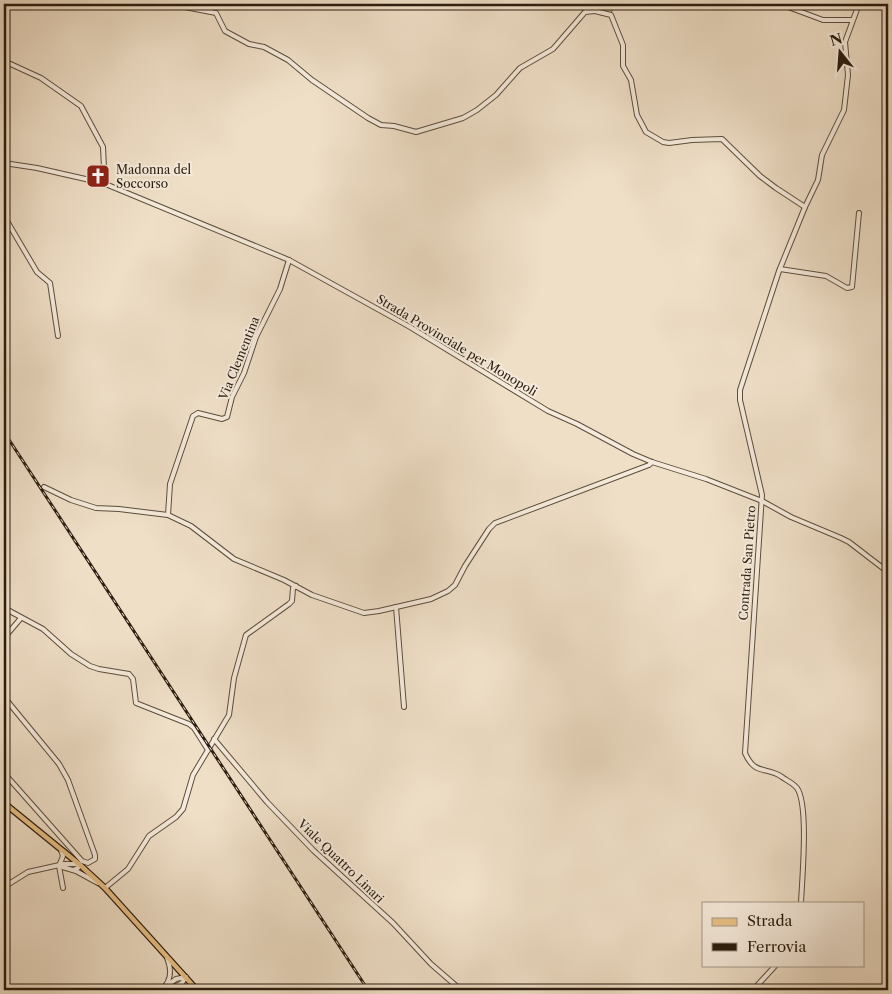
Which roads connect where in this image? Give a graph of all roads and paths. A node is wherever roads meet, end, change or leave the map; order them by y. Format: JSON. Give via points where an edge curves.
{"nodes":[{"id":1,"x":169,"y":4,"type":"edge"},
{"id":2,"x":598,"y":4,"type":"edge"},
{"id":3,"x":780,"y":4,"type":"edge"},
{"id":4,"x":859,"y":4,"type":"edge"},
{"id":5,"x":595,"y":11,"type":"junction"},
{"id":6,"x":852,"y":20,"type":"junction"},
{"id":7,"x":4,"y":61,"type":"edge"},
{"id":8,"x":4,"y":164,"type":"edge"},
{"id":9,"x":103,"y":183,"type":"junction"},
{"id":10,"x":805,"y":207,"type":"junction"},
{"id":11,"x":858,"y":213,"type":"dead end"},
{"id":12,"x":4,"y":216,"type":"edge"},
{"id":13,"x":289,"y":260,"type":"junction"},
{"id":14,"x":780,"y":269,"type":"junction"},
{"id":15,"x":58,"y":336,"type":"dead end"},
{"id":16,"x":652,"y":462,"type":"junction"},
{"id":17,"x":44,"y":487,"type":"dead end"},
{"id":18,"x":762,"y":501,"type":"junction"},
{"id":19,"x":168,"y":515,"type":"junction"},
{"id":20,"x":888,"y":572,"type":"edge"},
{"id":21,"x":296,"y":586,"type":"junction"},
{"id":22,"x":396,"y":607,"type":"junction"},
{"id":23,"x":4,"y":608,"type":"edge"},
{"id":24,"x":21,"y":618,"type":"junction"},
{"id":25,"x":4,"y":638,"type":"edge"},
{"id":26,"x":4,"y":697,"type":"edge"},
{"id":27,"x":404,"y":707,"type":"dead end"},
{"id":28,"x":214,"y":739,"type":"junction"},
{"id":29,"x":208,"y":750,"type":"junction"},
{"id":30,"x":5,"y":776,"type":"edge"},
{"id":31,"x":4,"y":803,"type":"edge"},
{"id":32,"x":60,"y":848,"type":"junction"},
{"id":33,"x":79,"y":864,"type":"junction"},
{"id":34,"x":59,"y":866,"type":"junction"},
{"id":35,"x":73,"y":870,"type":"junction"},
{"id":36,"x":99,"y":884,"type":"junction"},
{"id":37,"x":4,"y":888,"type":"edge"},
{"id":38,"x":63,"y":888,"type":"dead end"},
{"id":39,"x":105,"y":888,"type":"junction"},
{"id":40,"x":801,"y":902,"type":"edge"},
{"id":41,"x":166,"y":955,"type":"junction"},
{"id":42,"x":775,"y":966,"type":"edge"},
{"id":43,"x":186,"y":977,"type":"junction"},
{"id":44,"x":172,"y":988,"type":"junction"},
{"id":45,"x":163,"y":989,"type":"edge"},
{"id":46,"x":189,"y":990,"type":"edge"},
{"id":47,"x":197,"y":990,"type":"edge"},
{"id":48,"x":461,"y":990,"type":"edge"},
{"id":49,"x":753,"y":990,"type":"edge"}],
"edges":[{"from":1,"to":5,"type":"street","via":[[216,12],[225,31],[288,60],[368,118],[381,125],[416,132],[463,118],[477,110],[496,96],[520,68],[553,49],[585,12]]},
{"from":2,"to":5,"type":"street"},
{"from":3,"to":6,"type":"street","via":[[823,20]]},
{"from":4,"to":6,"type":"street","name":"Contrada San Pietro"},
{"from":5,"to":10,"type":"street","via":[[610,15],[614,20],[624,50],[623,66],[631,80],[637,115],[646,132],[668,143],[722,139],[768,182]]},
{"from":6,"to":10,"type":"street","name":"Contrada San Pietro","via":[[845,42],[848,75],[845,104],[822,155],[818,180]]},
{"from":7,"to":9,"type":"street","via":[[41,78],[81,106],[103,148]]},
{"from":8,"to":9,"type":"street","name":"Strada Provinciale per Monopoli"},
{"from":9,"to":13,"type":"street","name":"Strada Provinciale per Monopoli"},
{"from":10,"to":14,"type":"street","name":"Contrada San Pietro"},
{"from":11,"to":14,"type":"street","via":[[852,287],[847,288],[826,276]]},
{"from":12,"to":15,"type":"street","via":[[37,272],[50,284]]},
{"from":13,"to":16,"type":"street","name":"Strada Provinciale per Monopoli","via":[[410,327],[548,411]]},
{"from":13,"to":19,"type":"street","name":"Via Clementina","via":[[280,289],[232,397],[227,417],[222,419],[198,413],[192,416],[170,484]]},
{"from":14,"to":18,"type":"street","name":"Contrada San Pietro","via":[[740,390]]},
{"from":16,"to":18,"type":"street","name":"Strada Provinciale per Monopoli"},
{"from":16,"to":22,"type":"street","via":[[495,523],[452,588],[434,598]]},
{"from":17,"to":19,"type":"street","via":[[90,507]]},
{"from":18,"to":20,"type":"street","name":"Strada Provinciale per Monopoli","via":[[849,542]]},
{"from":18,"to":40,"type":"street","name":"Contrada San Pietro","via":[[745,750],[757,768],[776,773],[796,786],[802,800]]},
{"from":19,"to":21,"type":"street","via":[[191,526],[230,557]]},
{"from":21,"to":22,"type":"street","via":[[360,613]]},
{"from":21,"to":28,"type":"street","via":[[289,604],[246,635],[234,678],[229,715]]},
{"from":22,"to":27,"type":"street"},
{"from":23,"to":24,"type":"street"},
{"from":24,"to":25,"type":"street"},
{"from":24,"to":29,"type":"street","via":[[43,629],[90,666],[129,674],[133,678],[136,703],[189,724]]},
{"from":26,"to":30,"type":"street","via":[[59,764],[95,859],[82,861]]},
{"from":28,"to":29,"type":"street"},
{"from":28,"to":48,"type":"street","name":"Viale Quattro Linari","via":[[309,846]]},
{"from":29,"to":39,"type":"street","via":[[193,775],[180,812],[149,836],[128,869]]},
{"from":31,"to":32,"type":"main road"},
{"from":32,"to":33,"type":"main road"},
{"from":32,"to":34,"type":"street","via":[[64,856]]},
{"from":33,"to":34,"type":"street"},
{"from":33,"to":35,"type":"street"},
{"from":33,"to":36,"type":"main road"},
{"from":34,"to":35,"type":"street"},
{"from":34,"to":37,"type":"street","via":[[28,872]]},
{"from":34,"to":38,"type":"street"},
{"from":35,"to":36,"type":"street"},
{"from":36,"to":39,"type":"main road"},
{"from":39,"to":41,"type":"main road"},
{"from":41,"to":43,"type":"main road"},
{"from":41,"to":45,"type":"street","via":[[171,971]]},
{"from":42,"to":49,"type":"street"},
{"from":43,"to":44,"type":"street"},
{"from":43,"to":45,"type":"street","via":[[176,979]]},
{"from":43,"to":47,"type":"main road"},
{"from":44,"to":45,"type":"street"},
{"from":44,"to":46,"type":"street"}]}
